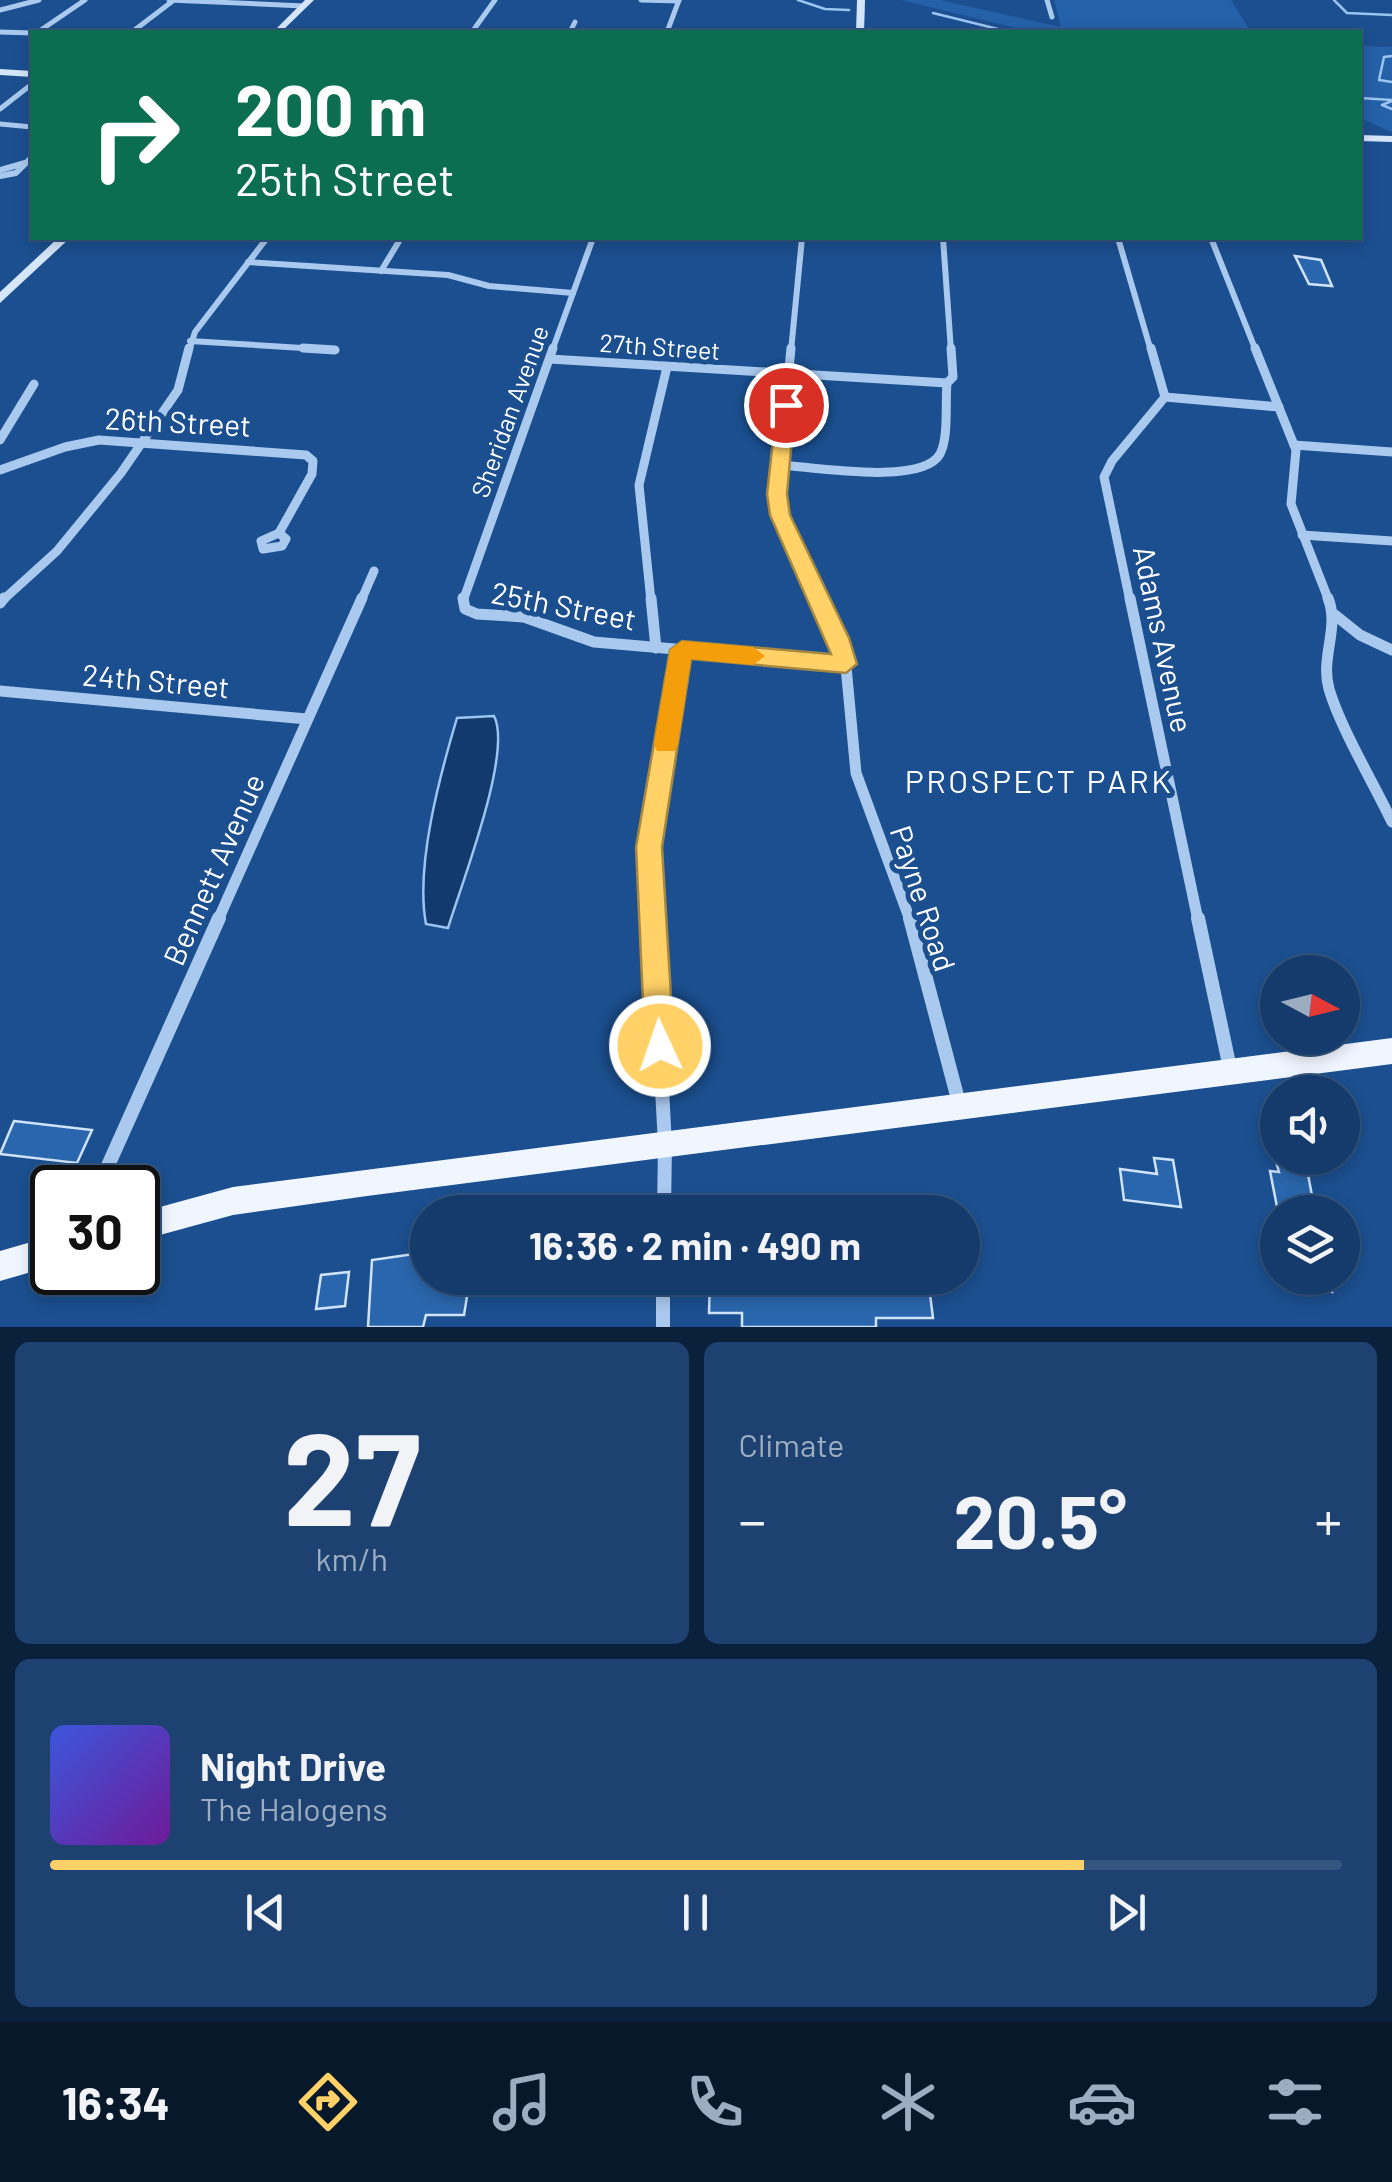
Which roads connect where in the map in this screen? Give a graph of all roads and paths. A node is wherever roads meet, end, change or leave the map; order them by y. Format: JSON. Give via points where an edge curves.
{"nodes":[{"id":1,"x":38,"y":0,"type":"edge"},
{"id":2,"x":86,"y":0,"type":"edge"},
{"id":3,"x":171,"y":0,"type":"edge"},
{"id":4,"x":495,"y":0,"type":"edge"},
{"id":5,"x":641,"y":0,"type":"edge"},
{"id":6,"x":861,"y":0,"type":"edge"},
{"id":7,"x":1047,"y":0,"type":"edge"},
{"id":8,"x":679,"y":1,"type":"edge"},
{"id":9,"x":307,"y":3,"type":"edge"},
{"id":10,"x":0,"y":10,"type":"edge"},
{"id":11,"x":1052,"y":17,"type":"dead end"},
{"id":12,"x":576,"y":22,"type":"dead end"},
{"id":13,"x":41,"y":30,"type":"edge"},
{"id":14,"x":134,"y":30,"type":"edge"},
{"id":15,"x":279,"y":30,"type":"edge"},
{"id":16,"x":473,"y":30,"type":"edge"},
{"id":17,"x":571,"y":30,"type":"edge"},
{"id":18,"x":668,"y":30,"type":"edge"},
{"id":19,"x":860,"y":30,"type":"edge"},
{"id":20,"x":0,"y":32,"type":"edge"},
{"id":21,"x":30,"y":33,"type":"edge"},
{"id":22,"x":0,"y":72,"type":"edge"},
{"id":23,"x":30,"y":74,"type":"edge"},
{"id":24,"x":30,"y":86,"type":"edge"},
{"id":25,"x":0,"y":109,"type":"edge"},
{"id":26,"x":0,"y":124,"type":"edge"},
{"id":27,"x":30,"y":126,"type":"edge"},
{"id":28,"x":1362,"y":138,"type":"edge"},
{"id":29,"x":1392,"y":139,"type":"edge"},
{"id":30,"x":29,"y":160,"type":"edge"},
{"id":31,"x":0,"y":173,"type":"edge"},
{"id":32,"x":62,"y":240,"type":"edge"},
{"id":33,"x":266,"y":240,"type":"edge"},
{"id":34,"x":400,"y":240,"type":"edge"},
{"id":35,"x":592,"y":240,"type":"edge"},
{"id":36,"x":802,"y":240,"type":"edge"},
{"id":37,"x":944,"y":240,"type":"edge"},
{"id":38,"x":1119,"y":240,"type":"edge"},
{"id":39,"x":1212,"y":240,"type":"edge"},
{"id":40,"x":248,"y":262,"type":"junction"},
{"id":41,"x":381,"y":271,"type":"junction"},
{"id":42,"x":573,"y":293,"type":"junction"},
{"id":43,"x":0,"y":299,"type":"edge"},
{"id":44,"x":190,"y":341,"type":"junction"},
{"id":45,"x":335,"y":350,"type":"dead end"},
{"id":46,"x":550,"y":359,"type":"junction"},
{"id":47,"x":667,"y":367,"type":"junction"},
{"id":48,"x":789,"y":375,"type":"junction"},
{"id":49,"x":34,"y":384,"type":"dead end"},
{"id":50,"x":947,"y":384,"type":"junction"},
{"id":51,"x":1165,"y":397,"type":"junction"},
{"id":52,"x":1279,"y":406,"type":"junction"},
{"id":53,"x":0,"y":440,"type":"edge"},
{"id":54,"x":140,"y":442,"type":"junction"},
{"id":55,"x":1294,"y":445,"type":"junction"},
{"id":56,"x":1392,"y":452,"type":"edge"},
{"id":57,"x":780,"y":465,"type":"junction"},
{"id":58,"x":0,"y":470,"type":"edge"},
{"id":59,"x":279,"y":533,"type":"dead end"},
{"id":60,"x":1302,"y":535,"type":"junction"},
{"id":61,"x":1392,"y":541,"type":"edge"},
{"id":62,"x":374,"y":570,"type":"dead end"},
{"id":63,"x":462,"y":598,"type":"joint"},
{"id":64,"x":0,"y":603,"type":"edge"},
{"id":65,"x":1335,"y":615,"type":"junction"},
{"id":66,"x":656,"y":648,"type":"junction"},
{"id":67,"x":682,"y":650,"type":"junction"},
{"id":68,"x":1392,"y":650,"type":"edge"},
{"id":69,"x":846,"y":664,"type":"junction"},
{"id":70,"x":0,"y":691,"type":"edge"},
{"id":71,"x":307,"y":720,"type":"junction"},
{"id":72,"x":1392,"y":822,"type":"edge"},
{"id":73,"x":1392,"y":1052,"type":"edge"},
{"id":74,"x":1231,"y":1074,"type":"junction"},
{"id":75,"x":960,"y":1108,"type":"junction"},
{"id":76,"x":664,"y":1145,"type":"junction"},
{"id":77,"x":108,"y":1165,"type":"edge"},
{"id":78,"x":664,"y":1195,"type":"edge"},
{"id":79,"x":160,"y":1221,"type":"edge"},
{"id":80,"x":30,"y":1257,"type":"edge"},
{"id":81,"x":0,"y":1266,"type":"edge"},
{"id":82,"x":663,"y":1295,"type":"edge"},
{"id":83,"x":663,"y":1327,"type":"edge"}],
"edges":[{"from":1,"to":10,"type":"street"},
{"from":2,"to":13,"type":"street"},
{"from":3,"to":9,"type":"street"},
{"from":3,"to":14,"type":"street"},
{"from":4,"to":16,"type":"street"},
{"from":5,"to":8,"type":"street"},
{"from":6,"to":19,"type":"main road"},
{"from":7,"to":11,"type":"street"},
{"from":8,"to":18,"type":"street"},
{"from":9,"to":15,"type":"main road"},
{"from":12,"to":17,"type":"street"},
{"from":20,"to":21,"type":"street"},
{"from":22,"to":23,"type":"main road"},
{"from":24,"to":25,"type":"street"},
{"from":26,"to":27,"type":"street"},
{"from":28,"to":29,"type":"main road"},
{"from":30,"to":31,"type":"street","via":[[16,173]]},
{"from":32,"to":43,"type":"main road"},
{"from":33,"to":40,"type":"street"},
{"from":34,"to":41,"type":"street"},
{"from":35,"to":42,"type":"street","name":"Sheridan Avenue"},
{"from":36,"to":48,"type":"street","name":"Payne Road"},
{"from":37,"to":50,"type":"street","via":[[952,378]]},
{"from":38,"to":51,"type":"street"},
{"from":39,"to":52,"type":"street"},
{"from":40,"to":41,"type":"street"},
{"from":40,"to":44,"type":"street"},
{"from":41,"to":42,"type":"street"},
{"from":42,"to":46,"type":"street","name":"Sheridan Avenue"},
{"from":44,"to":45,"type":"street"},
{"from":44,"to":54,"type":"street","via":[[180,388]]},
{"from":46,"to":47,"type":"street","name":"27th Street"},
{"from":46,"to":63,"type":"street","name":"Sheridan Avenue"},
{"from":47,"to":48,"type":"street","name":"27th Street"},
{"from":47,"to":66,"type":"street","via":[[640,485]]},
{"from":48,"to":50,"type":"street","name":"27th Street"},
{"from":48,"to":57,"type":"street","name":"Payne Road"},
{"from":49,"to":53,"type":"street"},
{"from":50,"to":57,"type":"street","via":[[942,452],[928,467],[907,473]]},
{"from":51,"to":52,"type":"street"},
{"from":51,"to":74,"type":"street","name":"Adams Avenue","via":[[1104,477]]},
{"from":52,"to":55,"type":"street"},
{"from":54,"to":58,"type":"street","name":"26th Street","via":[[80,443]]},
{"from":54,"to":59,"type":"street","name":"26th Street","via":[[298,453],[312,461]]},
{"from":54,"to":64,"type":"street","via":[[70,536]]},
{"from":55,"to":56,"type":"street"},
{"from":55,"to":60,"type":"street","via":[[1291,504]]},
{"from":57,"to":69,"type":"street","name":"Payne Road","via":[[780,515]]},
{"from":60,"to":61,"type":"street"},
{"from":60,"to":65,"type":"street"},
{"from":62,"to":71,"type":"street","name":"Bennett Avenue"},
{"from":63,"to":66,"type":"street","name":"25th Street","via":[[477,614],[524,618],[594,642]]},
{"from":65,"to":68,"type":"street"},
{"from":65,"to":72,"type":"street","via":[[1326,664],[1329,689]]},
{"from":66,"to":67,"type":"street","name":"25th Street"},
{"from":67,"to":69,"type":"street","name":"25th Street"},
{"from":67,"to":76,"type":"street","via":[[649,847]]},
{"from":69,"to":75,"type":"street","name":"Payne Road","via":[[856,773],[903,892]]},
{"from":70,"to":71,"type":"street","name":"24th Street"},
{"from":71,"to":77,"type":"street","name":"Bennett Avenue"},
{"from":73,"to":74,"type":"main road"},
{"from":74,"to":75,"type":"main road"},
{"from":75,"to":76,"type":"main road"},
{"from":76,"to":78,"type":"street"},
{"from":76,"to":79,"type":"main road","via":[[232,1200]]},
{"from":80,"to":81,"type":"main road"},
{"from":82,"to":83,"type":"street"}]}
